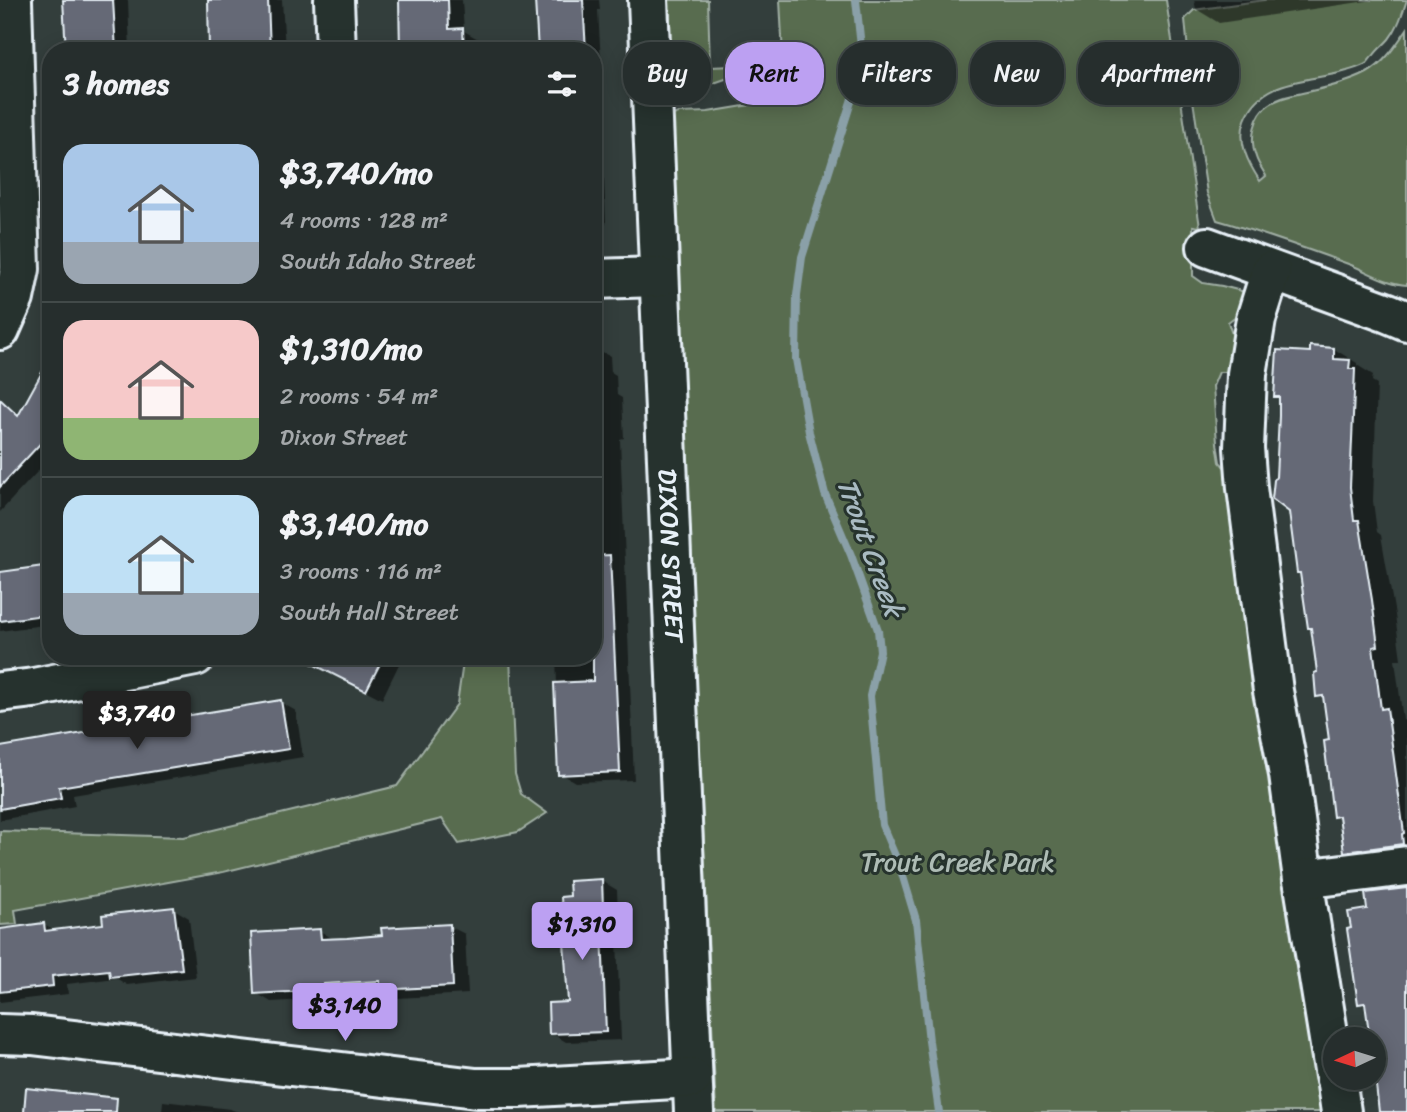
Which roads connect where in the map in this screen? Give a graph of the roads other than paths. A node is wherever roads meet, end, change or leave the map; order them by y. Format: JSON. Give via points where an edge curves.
{"nodes":[{"id":1,"x":12,"y":0,"type":"edge"},
{"id":2,"x":334,"y":0,"type":"edge"},
{"id":3,"x":648,"y":0,"type":"edge"},
{"id":4,"x":336,"y":42,"type":"edge"},
{"id":5,"x":1207,"y":247,"type":"dead end"},
{"id":6,"x":1271,"y":271,"type":"junction"},
{"id":7,"x":659,"y":277,"type":"junction"},
{"id":8,"x":602,"y":279,"type":"edge"},
{"id":9,"x":1407,"y":321,"type":"edge"},
{"id":10,"x":0,"y":330,"type":"edge"},
{"id":11,"x":150,"y":665,"type":"edge"},
{"id":12,"x":0,"y":692,"type":"edge"},
{"id":13,"x":1407,"y":866,"type":"edge"},
{"id":14,"x":1303,"y":879,"type":"junction"},
{"id":15,"x":1327,"y":1027,"type":"edge"},
{"id":16,"x":0,"y":1034,"type":"edge"},
{"id":17,"x":1337,"y":1090,"type":"edge"},
{"id":18,"x":693,"y":1095,"type":"edge"},
{"id":19,"x":1341,"y":1112,"type":"edge"}],
"edges":[{"from":1,"to":10,"type":"street","via":[[20,269]]},
{"from":2,"to":4,"type":"street"},
{"from":3,"to":7,"type":"street","name":"DIXON STREET"},
{"from":5,"to":6,"type":"street"},
{"from":6,"to":9,"type":"street"},
{"from":6,"to":14,"type":"street","via":[[1249,353],[1244,448],[1273,691]]},
{"from":7,"to":8,"type":"street"},
{"from":7,"to":18,"type":"street","name":"DIXON STREET"},
{"from":11,"to":12,"type":"street"},
{"from":13,"to":14,"type":"street"},
{"from":14,"to":15,"type":"street"},
{"from":16,"to":18,"type":"street","via":[[476,1088]]},
{"from":17,"to":19,"type":"street"}]}
